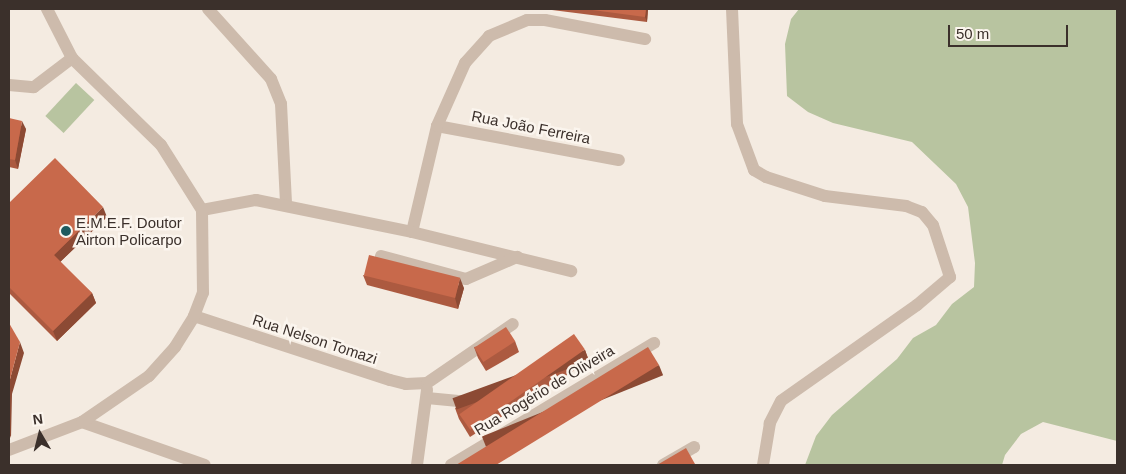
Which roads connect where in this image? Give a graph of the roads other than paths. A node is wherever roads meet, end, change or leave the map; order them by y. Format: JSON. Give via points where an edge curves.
{"nodes":[{"id":1,"x":47,"y":9,"type":"edge"},
{"id":2,"x":208,"y":9,"type":"edge"},
{"id":3,"x":732,"y":9,"type":"edge"},
{"id":4,"x":645,"y":39,"type":"dead end"},
{"id":5,"x":72,"y":58,"type":"junction"},
{"id":6,"x":9,"y":85,"type":"edge"},
{"id":7,"x":437,"y":126,"type":"junction"},
{"id":8,"x":618,"y":160,"type":"dead end"},
{"id":9,"x":286,"y":204,"type":"junction"},
{"id":10,"x":202,"y":210,"type":"junction"},
{"id":11,"x":412,"y":232,"type":"junction"},
{"id":12,"x":381,"y":256,"type":"edge"},
{"id":13,"x":517,"y":257,"type":"junction"},
{"id":14,"x":571,"y":270,"type":"dead end"},
{"id":15,"x":194,"y":316,"type":"junction"},
{"id":16,"x":513,"y":324,"type":"dead end"},
{"id":17,"x":654,"y":343,"type":"dead end"},
{"id":18,"x":427,"y":383,"type":"junction"},
{"id":19,"x":491,"y":389,"type":"edge"},
{"id":20,"x":426,"y":398,"type":"junction"},
{"id":21,"x":82,"y":422,"type":"junction"},
{"id":22,"x":694,"y":447,"type":"dead end"},
{"id":23,"x":9,"y":450,"type":"edge"},
{"id":24,"x":205,"y":465,"type":"edge"},
{"id":25,"x":417,"y":465,"type":"edge"},
{"id":26,"x":452,"y":465,"type":"edge"},
{"id":27,"x":663,"y":465,"type":"edge"},
{"id":28,"x":764,"y":465,"type":"edge"}],
"edges":[{"from":1,"to":5,"type":"street"},
{"from":2,"to":9,"type":"street","via":[[271,79],[281,104]]},
{"from":3,"to":28,"type":"street","via":[[737,124],[754,170],[766,177],[826,196],[906,206],[922,212],[933,225],[950,277],[917,305],[781,401],[770,423]]},
{"from":4,"to":7,"type":"street","via":[[545,20],[527,20],[506,27],[489,36],[465,63]]},
{"from":5,"to":6,"type":"street","via":[[34,87]]},
{"from":5,"to":10,"type":"street","via":[[161,145]]},
{"from":7,"to":8,"type":"street","name":"Rua João Ferreira"},
{"from":7,"to":11,"type":"street"},
{"from":9,"to":10,"type":"street","via":[[256,200]]},
{"from":9,"to":11,"type":"street"},
{"from":10,"to":15,"type":"street","via":[[203,293]]},
{"from":11,"to":13,"type":"street"},
{"from":12,"to":13,"type":"street","via":[[466,279]]},
{"from":13,"to":14,"type":"street"},
{"from":15,"to":18,"type":"street","name":"Rua Nelson Tomazi","via":[[390,380],[406,384]]},
{"from":15,"to":21,"type":"street","via":[[175,347],[149,376]]},
{"from":16,"to":18,"type":"street"},
{"from":17,"to":26,"type":"street","name":"Rua Rogério de Oliveira"},
{"from":18,"to":20,"type":"street"},
{"from":19,"to":20,"type":"street","via":[[469,402]]},
{"from":20,"to":25,"type":"street"},
{"from":21,"to":23,"type":"street"},
{"from":21,"to":24,"type":"street"},
{"from":22,"to":27,"type":"street"}]}
